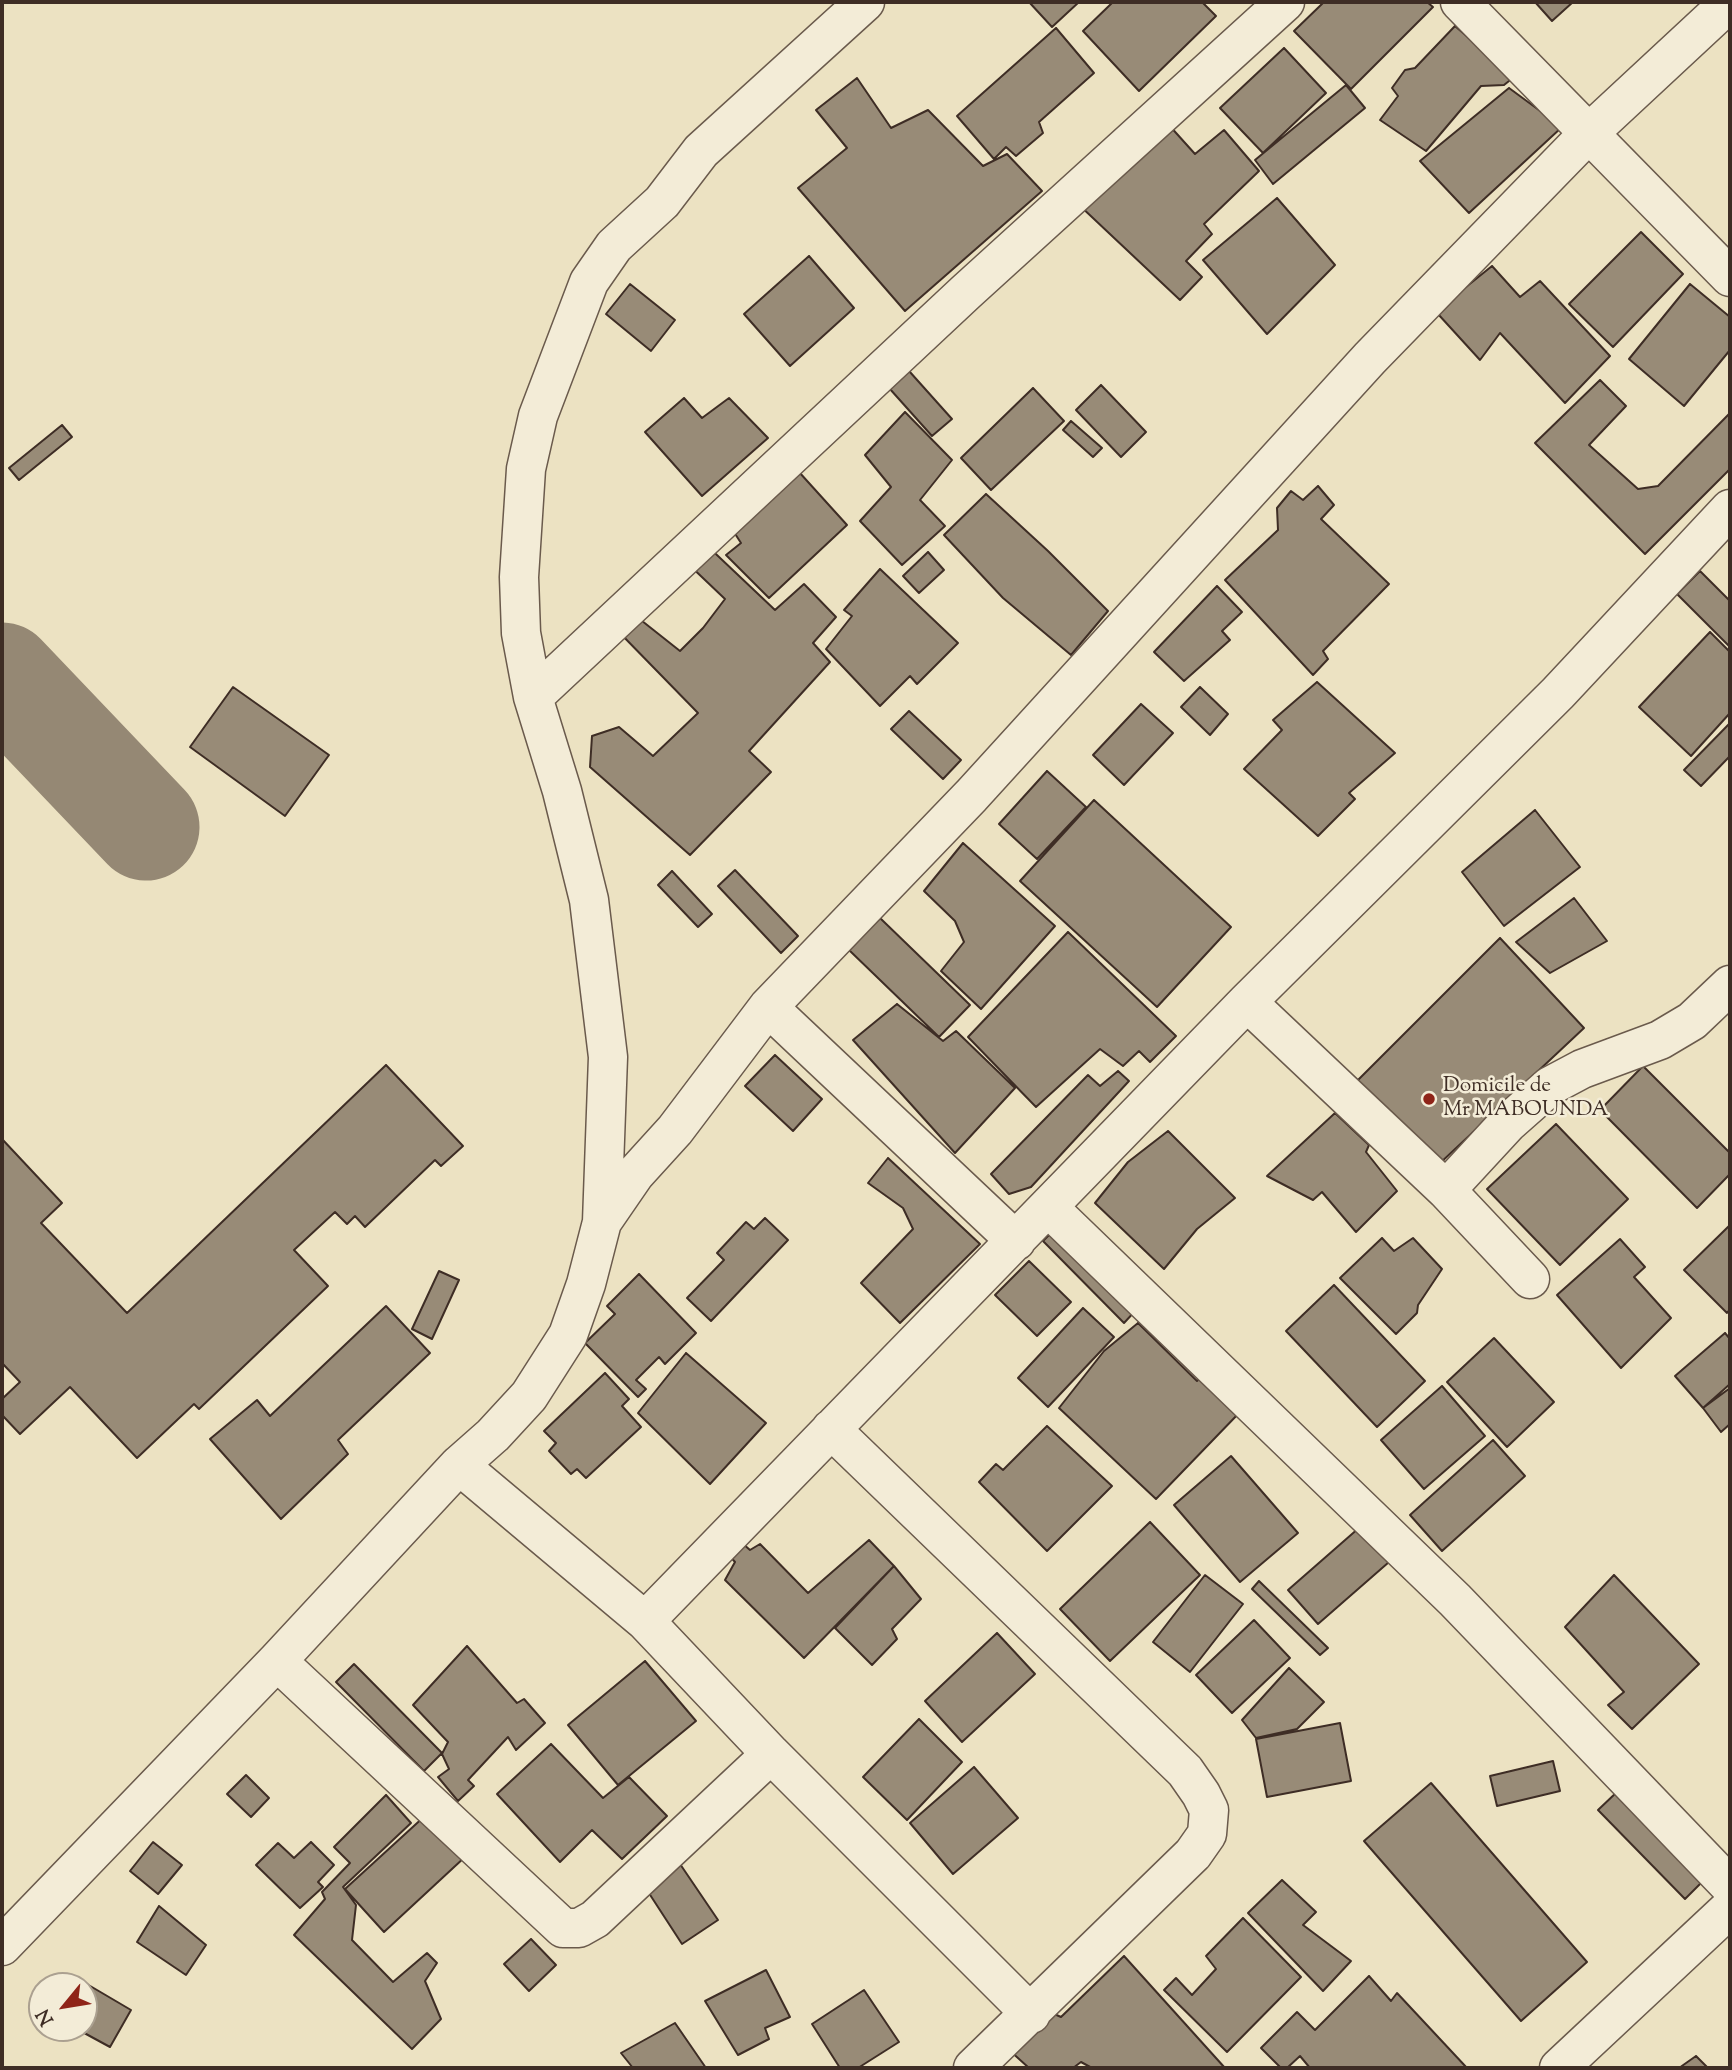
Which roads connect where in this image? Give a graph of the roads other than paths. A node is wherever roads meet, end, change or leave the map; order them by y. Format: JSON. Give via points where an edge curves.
{"nodes":[{"id":1,"x":865,"y":2,"type":"edge"},
{"id":2,"x":1285,"y":2,"type":"edge"},
{"id":3,"x":1460,"y":2,"type":"edge"},
{"id":4,"x":1730,"y":2,"type":"edge"},
{"id":5,"x":1589,"y":133,"type":"junction"},
{"id":6,"x":1730,"y":277,"type":"edge"},
{"id":7,"x":1730,"y":509,"type":"edge"},
{"id":8,"x":533,"y":697,"type":"junction"},
{"id":9,"x":1730,"y":985,"type":"edge"},
{"id":10,"x":1247,"y":1002,"type":"junction"},
{"id":11,"x":768,"y":1007,"type":"junction"},
{"id":12,"x":1446,"y":1190,"type":"junction"},
{"id":13,"x":1049,"y":1208,"type":"junction"},
{"id":14,"x":603,"y":1222,"type":"junction"},
{"id":15,"x":1016,"y":1241,"type":"junction"},
{"id":16,"x":1530,"y":1279,"type":"dead end"},
{"id":17,"x":831,"y":1429,"type":"junction"},
{"id":18,"x":459,"y":1465,"type":"junction"},
{"id":19,"x":645,"y":1621,"type":"junction"},
{"id":20,"x":277,"y":1661,"type":"junction"},
{"id":21,"x":771,"y":1754,"type":"junction"},
{"id":22,"x":1730,"y":1886,"type":"edge"},
{"id":23,"x":1730,"y":1908,"type":"edge"},
{"id":24,"x":2,"y":1946,"type":"edge"},
{"id":25,"x":1031,"y":2014,"type":"junction"},
{"id":26,"x":973,"y":2068,"type":"edge"},
{"id":27,"x":1559,"y":2068,"type":"edge"}],
"edges":[{"from":1,"to":8,"type":"street","via":[[701,151],[662,202],[614,246],[589,282],[538,416],[526,469],[519,577],[521,633]]},
{"from":2,"to":8,"type":"street","via":[[966,292]]},
{"from":3,"to":5,"type":"street"},
{"from":4,"to":5,"type":"street"},
{"from":5,"to":6,"type":"street"},
{"from":5,"to":11,"type":"street","via":[[1370,358],[971,796]]},
{"from":7,"to":10,"type":"street","via":[[1558,693]]},
{"from":8,"to":14,"type":"street","via":[[589,900],[608,1057]]},
{"from":9,"to":12,"type":"street","via":[[1692,1021],[1660,1040],[1550,1086],[1507,1124]]},
{"from":10,"to":12,"type":"street"},
{"from":10,"to":13,"type":"street"},
{"from":11,"to":14,"type":"street","via":[[675,1130],[635,1174]]},
{"from":11,"to":15,"type":"street"},
{"from":12,"to":16,"type":"street"},
{"from":13,"to":15,"type":"street"},
{"from":13,"to":22,"type":"street","via":[[1455,1600]]},
{"from":14,"to":18,"type":"street","via":[[568,1335],[529,1396]]},
{"from":15,"to":17,"type":"street"},
{"from":17,"to":19,"type":"street"},
{"from":17,"to":25,"type":"street","via":[[1185,1771],[1209,1810],[1207,1834],[1193,1854]]},
{"from":18,"to":19,"type":"street"},
{"from":18,"to":20,"type":"street"},
{"from":19,"to":21,"type":"street"},
{"from":20,"to":21,"type":"street","via":[[563,1928],[579,1928],[595,1919]]},
{"from":20,"to":24,"type":"street"},
{"from":21,"to":25,"type":"street"},
{"from":23,"to":27,"type":"street"},
{"from":25,"to":26,"type":"street"}]}
